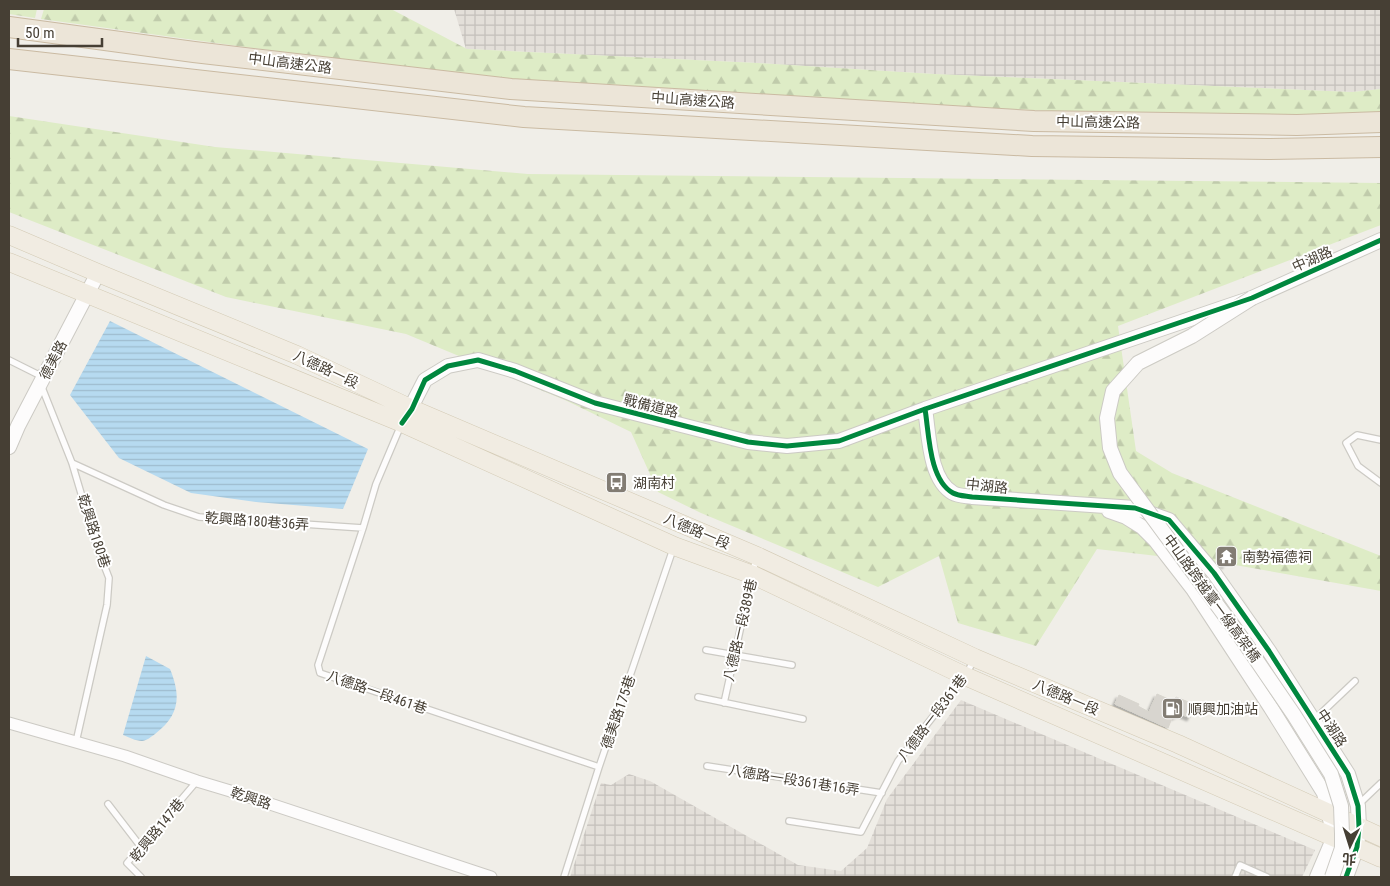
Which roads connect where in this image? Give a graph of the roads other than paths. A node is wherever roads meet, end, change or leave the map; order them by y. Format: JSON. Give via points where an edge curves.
{"nodes":[{"id":1,"x":9,"y":27,"type":"edge"},
{"id":2,"x":9,"y":58,"type":"edge"},
{"id":3,"x":1381,"y":122,"type":"edge"},
{"id":4,"x":1381,"y":147,"type":"edge"},
{"id":5,"x":9,"y":235,"type":"edge"},
{"id":6,"x":1381,"y":240,"type":"edge"},
{"id":7,"x":9,"y":262,"type":"edge"},
{"id":8,"x":98,"y":273,"type":"junction"},
{"id":9,"x":87,"y":295,"type":"junction"},
{"id":10,"x":1252,"y":298,"type":"junction"},
{"id":11,"x":9,"y":360,"type":"edge"},
{"id":12,"x":42,"y":381,"type":"junction"},
{"id":13,"x":925,"y":409,"type":"junction"},
{"id":14,"x":407,"y":416,"type":"junction"},
{"id":15,"x":1381,"y":440,"type":"edge"},
{"id":16,"x":9,"y":447,"type":"edge"},
{"id":17,"x":72,"y":463,"type":"junction"},
{"id":18,"x":1381,"y":483,"type":"edge"},
{"id":19,"x":1096,"y":506,"type":"junction"},
{"id":20,"x":363,"y":528,"type":"junction"},
{"id":21,"x":674,"y":546,"type":"junction"},
{"id":22,"x":757,"y":556,"type":"junction"},
{"id":23,"x":753,"y":575,"type":"junction"},
{"id":24,"x":1216,"y":576,"type":"junction"},
{"id":25,"x":1194,"y":591,"type":"junction"},
{"id":26,"x":706,"y":650,"type":"dead end"},
{"id":27,"x":1271,"y":654,"type":"junction"},
{"id":28,"x":734,"y":655,"type":"junction"},
{"id":29,"x":975,"y":658,"type":"junction"},
{"id":30,"x":1241,"y":664,"type":"junction"},
{"id":31,"x":792,"y":665,"type":"dead end"},
{"id":32,"x":965,"y":676,"type":"junction"},
{"id":33,"x":1355,"y":681,"type":"dead end"},
{"id":34,"x":698,"y":697,"type":"dead end"},
{"id":35,"x":724,"y":703,"type":"junction"},
{"id":36,"x":803,"y":719,"type":"dead end"},
{"id":37,"x":1314,"y":720,"type":"junction"},
{"id":38,"x":9,"y":723,"type":"edge"},
{"id":39,"x":76,"y":742,"type":"junction"},
{"id":40,"x":707,"y":766,"type":"dead end"},
{"id":41,"x":599,"y":767,"type":"junction"},
{"id":42,"x":197,"y":781,"type":"junction"},
{"id":43,"x":1381,"y":783,"type":"edge"},
{"id":44,"x":882,"y":793,"type":"junction"},
{"id":45,"x":108,"y":804,"type":"dead end"},
{"id":46,"x":1358,"y":806,"type":"junction"},
{"id":47,"x":1328,"y":813,"type":"junction"},
{"id":48,"x":789,"y":821,"type":"dead end"},
{"id":49,"x":1359,"y":827,"type":"junction"},
{"id":50,"x":1334,"y":837,"type":"junction"},
{"id":51,"x":1381,"y":837,"type":"edge"},
{"id":52,"x":141,"y":846,"type":"junction"},
{"id":53,"x":1357,"y":847,"type":"junction"},
{"id":54,"x":1381,"y":858,"type":"edge"},
{"id":55,"x":141,"y":877,"type":"edge"},
{"id":56,"x":491,"y":877,"type":"edge"},
{"id":57,"x":564,"y":877,"type":"edge"},
{"id":58,"x":1235,"y":877,"type":"edge"},
{"id":59,"x":1267,"y":877,"type":"edge"},
{"id":60,"x":1317,"y":877,"type":"edge"},
{"id":61,"x":1332,"y":877,"type":"edge"},
{"id":62,"x":1346,"y":877,"type":"edge"}],
"edges":[{"from":1,"to":3,"type":"highway","name":"中山高速公路","via":[[511,89],[1034,121],[1297,125]]},
{"from":2,"to":4,"type":"highway","name":"中山高速公路","via":[[524,117],[1032,146]]},
{"from":5,"to":8,"type":"main road","name":"八德路一段"},
{"from":6,"to":10,"type":"street","name":"中湖路"},
{"from":7,"to":9,"type":"main road","name":"八德路一段"},
{"from":8,"to":9,"type":"street","name":"德美路"},
{"from":8,"to":14,"type":"main road","name":"八德路一段","via":[[297,355]]},
{"from":9,"to":12,"type":"street","name":"德美路"},
{"from":9,"to":14,"type":"main road","name":"八德路一段"},
{"from":10,"to":13,"type":"street","name":"中湖路"},
{"from":10,"to":61,"type":"street","name":"中山路跨越臺一線高架橋","bridge":true,"via":[[1192,336],[1138,363],[1113,391],[1106,418],[1110,448],[1120,473],[1240,636],[1331,774],[1341,806],[1342,834],[1342,848]]},
{"from":11,"to":12,"type":"lane"},
{"from":12,"to":16,"type":"street","name":"德美路"},
{"from":12,"to":17,"type":"lane","name":"乾興路180巷"},
{"from":13,"to":14,"type":"street","name":"戰備道路","via":[[839,441],[787,446],[748,442],[595,404],[515,371],[478,360],[448,366],[425,380]]},
{"from":13,"to":19,"type":"street","name":"中湖路","via":[[934,466],[941,482],[954,494]]},
{"from":14,"to":20,"type":"lane","name":"八德路一段461巷","via":[[376,484]]},
{"from":14,"to":21,"type":"main road","name":"八德路一段"},
{"from":14,"to":22,"type":"main road","name":"八德路一段"},
{"from":15,"to":18,"type":"lane","via":[[1357,435],[1346,442],[1358,466]]},
{"from":17,"to":20,"type":"lane","name":"乾興路180巷36弄","via":[[164,505],[199,517]]},
{"from":17,"to":39,"type":"lane","name":"乾興路180巷","via":[[109,578],[107,604]]},
{"from":19,"to":24,"type":"street","name":"中湖路","via":[[1135,508],[1169,520]]},
{"from":19,"to":25,"type":"street","name":"中湖路","via":[[1142,527]]},
{"from":20,"to":41,"type":"lane","name":"八德路一段461巷","via":[[318,665],[320,673]]},
{"from":21,"to":23,"type":"main road","name":"八德路一段"},
{"from":21,"to":41,"type":"lane","name":"德美路175巷"},
{"from":22,"to":23,"type":"lane","name":"八德路一段389巷"},
{"from":22,"to":29,"type":"main road","name":"八德路一段"},
{"from":23,"to":28,"type":"lane","name":"八德路一段389巷"},
{"from":23,"to":32,"type":"main road","name":"八德路一段"},
{"from":24,"to":25,"type":"lane"},
{"from":24,"to":27,"type":"street","name":"中湖路"},
{"from":25,"to":30,"type":"street","name":"中湖路"},
{"from":26,"to":28,"type":"lane"},
{"from":27,"to":30,"type":"lane"},
{"from":27,"to":37,"type":"street","name":"中湖路"},
{"from":28,"to":31,"type":"lane"},
{"from":28,"to":35,"type":"lane","name":"八德路一段389巷"},
{"from":29,"to":32,"type":"lane","name":"八德路一段361巷"},
{"from":29,"to":47,"type":"main road","name":"八德路一段","via":[[1178,744]]},
{"from":30,"to":47,"type":"street","name":"中湖路","via":[[1324,793]]},
{"from":32,"to":44,"type":"lane","name":"八德路一段361巷","via":[[898,761]]},
{"from":32,"to":50,"type":"main road","name":"八德路一段"},
{"from":33,"to":37,"type":"lane"},
{"from":34,"to":35,"type":"lane"},
{"from":35,"to":36,"type":"lane"},
{"from":37,"to":46,"type":"street","name":"中湖路","via":[[1348,774]]},
{"from":38,"to":39,"type":"street","name":"乾興路"},
{"from":39,"to":42,"type":"street","name":"乾興路"},
{"from":40,"to":44,"type":"lane","name":"八德路一段361巷16弄"},
{"from":41,"to":57,"type":"lane","name":"德美路175巷"},
{"from":42,"to":52,"type":"lane","name":"乾興路147巷"},
{"from":42,"to":56,"type":"street","name":"乾興路"},
{"from":43,"to":46,"type":"lane"},
{"from":44,"to":48,"type":"lane","name":"八德路一段361巷","via":[[861,832]]},
{"from":45,"to":52,"type":"lane"},
{"from":46,"to":49,"type":"street","name":"中湖路"},
{"from":47,"to":49,"type":"main road","name":"八德路一段"},
{"from":47,"to":50,"type":"street","name":"中湖路"},
{"from":49,"to":51,"type":"main road","name":"八德路一段"},
{"from":49,"to":53,"type":"street","name":"中湖路"},
{"from":50,"to":53,"type":"main road","name":"八德路一段"},
{"from":50,"to":60,"type":"street"},
{"from":52,"to":55,"type":"lane","name":"乾興路147巷","via":[[127,863]]},
{"from":53,"to":54,"type":"main road","name":"八德路一段"},
{"from":53,"to":62,"type":"street","name":"中湖路"},
{"from":58,"to":59,"type":"lane","via":[[1240,865]]}]}
